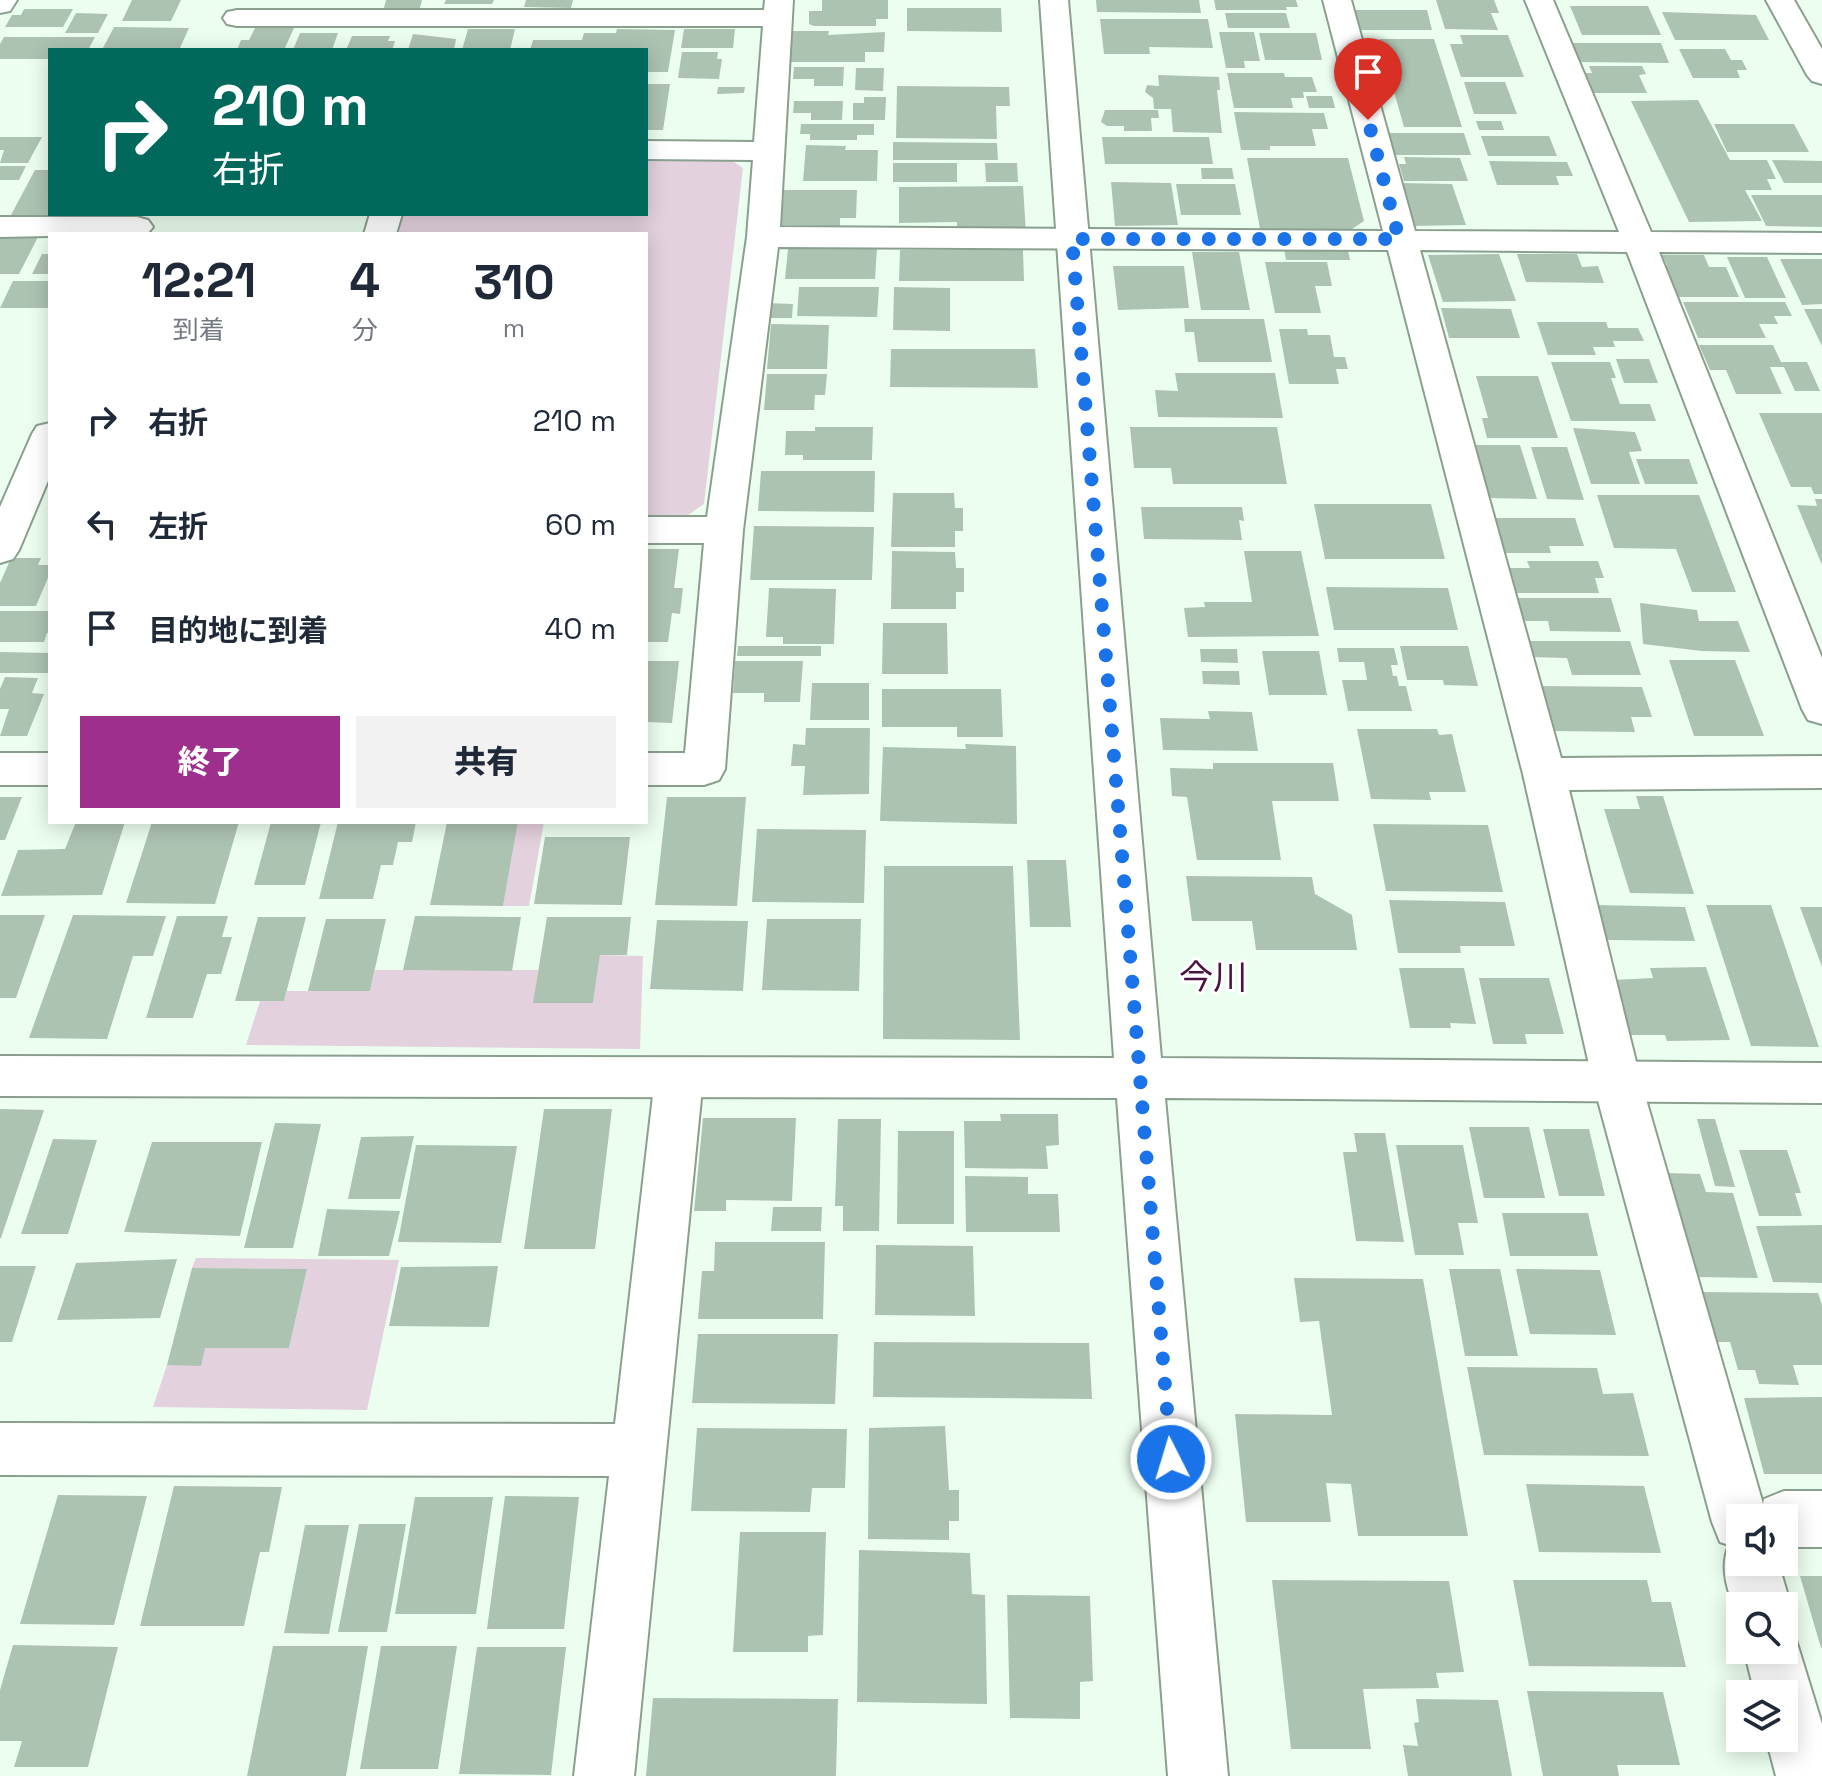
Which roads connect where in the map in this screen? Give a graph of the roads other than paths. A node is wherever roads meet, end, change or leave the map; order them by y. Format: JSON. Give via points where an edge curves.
{"nodes":[{"id":1,"x":1054,"y":0,"type":"edge"},
{"id":2,"x":1337,"y":0,"type":"edge"},
{"id":3,"x":1539,"y":0,"type":"edge"},
{"id":4,"x":1780,"y":0,"type":"edge"},
{"id":5,"x":778,"y":9,"type":"edge"},
{"id":6,"x":237,"y":19,"type":"edge"},
{"id":7,"x":1822,"y":75,"type":"edge"},
{"id":8,"x":648,"y":150,"type":"edge"},
{"id":9,"x":767,"y":151,"type":"junction"},
{"id":10,"x":138,"y":225,"type":"edge"},
{"id":11,"x":0,"y":227,"type":"edge"},
{"id":12,"x":763,"y":237,"type":"junction"},
{"id":13,"x":1072,"y":239,"type":"junction"},
{"id":14,"x":1399,"y":239,"type":"junction"},
{"id":15,"x":1639,"y":242,"type":"junction"},
{"id":16,"x":1822,"y":243,"type":"edge"},
{"id":17,"x":48,"y":439,"type":"edge"},
{"id":18,"x":48,"y":529,"type":"edge"},
{"id":19,"x":648,"y":530,"type":"edge"},
{"id":20,"x":724,"y":530,"type":"junction"},
{"id":21,"x":4,"y":540,"type":"edge"},
{"id":22,"x":1822,"y":709,"type":"edge"},
{"id":23,"x":0,"y":769,"type":"edge"},
{"id":24,"x":48,"y":769,"type":"edge"},
{"id":25,"x":648,"y":769,"type":"edge"},
{"id":26,"x":1822,"y":772,"type":"edge"},
{"id":27,"x":1544,"y":774,"type":"junction"},
{"id":28,"x":0,"y":1076,"type":"edge"},
{"id":29,"x":679,"y":1078,"type":"junction"},
{"id":30,"x":1139,"y":1078,"type":"junction"},
{"id":31,"x":1617,"y":1082,"type":"junction"},
{"id":32,"x":1822,"y":1083,"type":"edge"},
{"id":33,"x":0,"y":1449,"type":"edge"},
{"id":34,"x":641,"y":1450,"type":"junction"},
{"id":35,"x":1736,"y":1504,"type":"edge"},
{"id":36,"x":1798,"y":1519,"type":"edge"},
{"id":37,"x":1822,"y":1519,"type":"edge"},
{"id":38,"x":1777,"y":1664,"type":"edge"},
{"id":39,"x":604,"y":1776,"type":"edge"},
{"id":40,"x":1198,"y":1776,"type":"edge"},
{"id":41,"x":1806,"y":1776,"type":"edge"}],
"edges":[{"from":1,"to":13,"type":"street"},
{"from":2,"to":14,"type":"street"},
{"from":3,"to":15,"type":"street"},
{"from":4,"to":7,"type":"street"},
{"from":5,"to":6,"type":"street"},
{"from":5,"to":9,"type":"street"},
{"from":8,"to":9,"type":"street"},
{"from":9,"to":12,"type":"street"},
{"from":10,"to":11,"type":"street"},
{"from":12,"to":13,"type":"street"},
{"from":12,"to":20,"type":"street"},
{"from":13,"to":14,"type":"street"},
{"from":13,"to":30,"type":"street"},
{"from":14,"to":15,"type":"street"},
{"from":14,"to":27,"type":"street"},
{"from":15,"to":16,"type":"street"},
{"from":15,"to":22,"type":"street"},
{"from":17,"to":21,"type":"street"},
{"from":18,"to":21,"type":"street"},
{"from":19,"to":20,"type":"street"},
{"from":20,"to":25,"type":"street","via":[[704,769]]},
{"from":23,"to":24,"type":"street"},
{"from":26,"to":27,"type":"street"},
{"from":27,"to":31,"type":"street"},
{"from":28,"to":29,"type":"street"},
{"from":29,"to":30,"type":"street"},
{"from":29,"to":34,"type":"street"},
{"from":30,"to":31,"type":"street"},
{"from":30,"to":40,"type":"street"},
{"from":31,"to":32,"type":"street"},
{"from":31,"to":35,"type":"street"},
{"from":33,"to":34,"type":"street"},
{"from":34,"to":39,"type":"street"},
{"from":36,"to":37,"type":"street"},
{"from":38,"to":41,"type":"street"}]}
